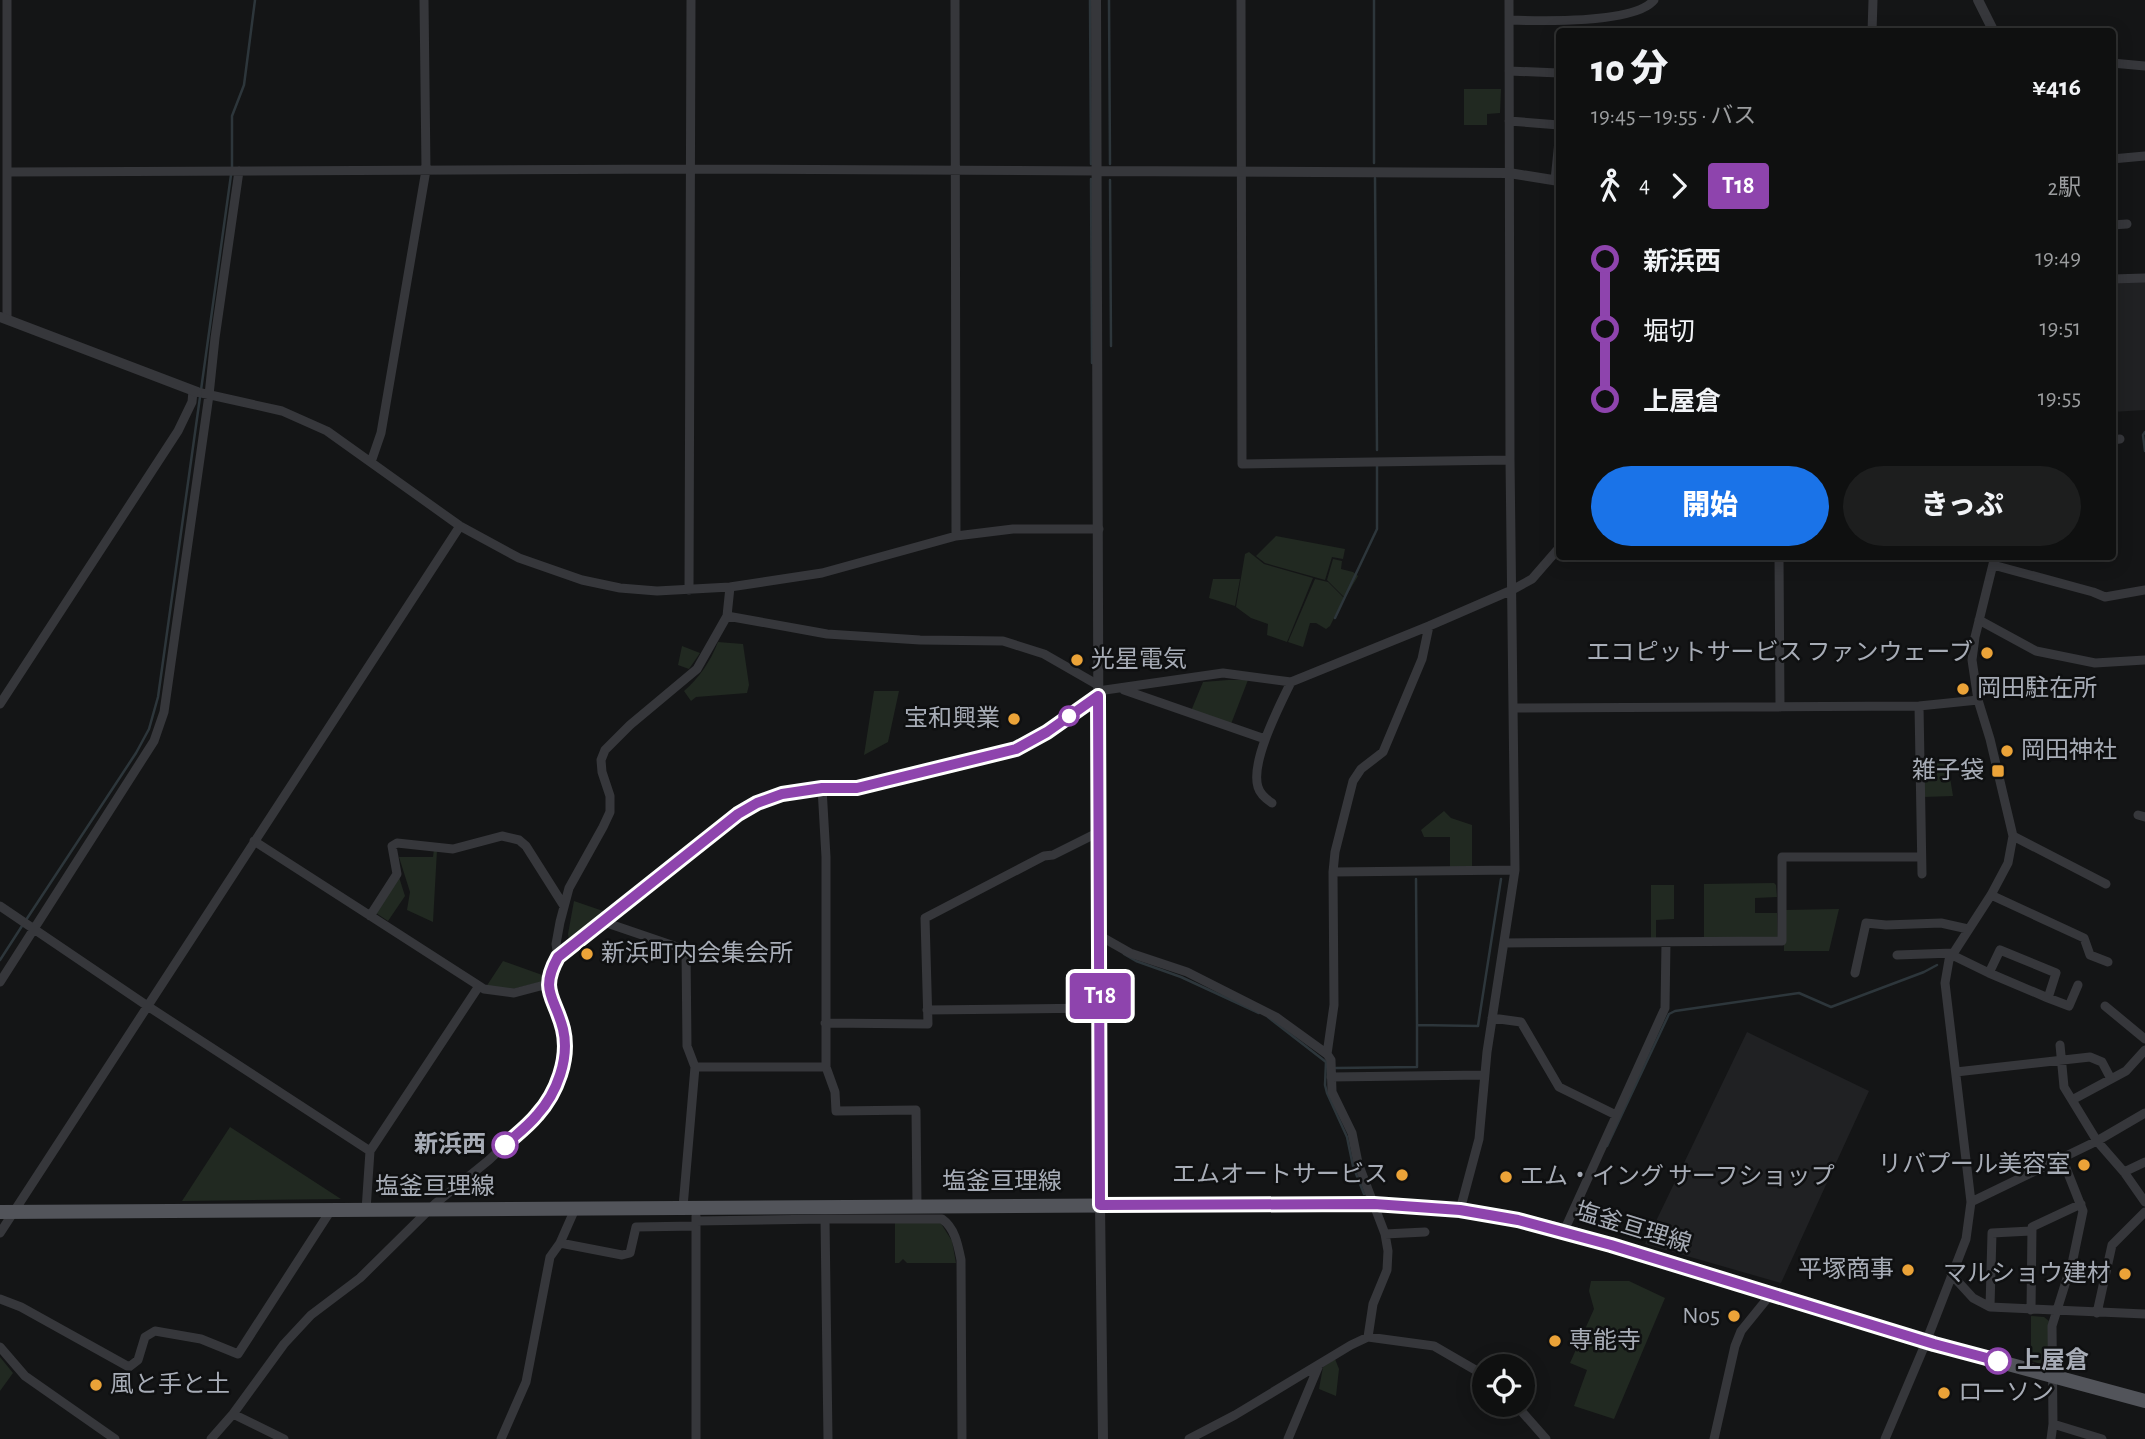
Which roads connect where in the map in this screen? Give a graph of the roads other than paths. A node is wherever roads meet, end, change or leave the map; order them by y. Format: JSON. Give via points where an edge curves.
{"nodes":[{"id":1,"x":8,"y":0,"type":"edge"},
{"id":2,"x":424,"y":0,"type":"edge"},
{"id":3,"x":691,"y":0,"type":"edge"},
{"id":4,"x":955,"y":0,"type":"edge"},
{"id":5,"x":1096,"y":0,"type":"edge"},
{"id":6,"x":1241,"y":0,"type":"edge"},
{"id":7,"x":1509,"y":0,"type":"edge"},
{"id":8,"x":1654,"y":0,"type":"edge"},
{"id":9,"x":1873,"y":0,"type":"edge"},
{"id":10,"x":1978,"y":0,"type":"edge"},
{"id":11,"x":1509,"y":20,"type":"junction"},
{"id":12,"x":1872,"y":28,"type":"edge"},
{"id":13,"x":1992,"y":28,"type":"edge"},
{"id":14,"x":2116,"y":63,"type":"edge"},
{"id":15,"x":2145,"y":66,"type":"edge"},
{"id":16,"x":1509,"y":71,"type":"junction"},
{"id":17,"x":1556,"y":73,"type":"edge"},
{"id":18,"x":1509,"y":121,"type":"junction"},
{"id":19,"x":1556,"y":125,"type":"edge"},
{"id":20,"x":2145,"y":156,"type":"edge"},
{"id":21,"x":2116,"y":159,"type":"edge"},
{"id":22,"x":691,"y":169,"type":"junction"},
{"id":23,"x":426,"y":170,"type":"junction"},
{"id":24,"x":234,"y":171,"type":"junction"},
{"id":25,"x":9,"y":172,"type":"junction"},
{"id":26,"x":957,"y":172,"type":"junction"},
{"id":27,"x":1097,"y":172,"type":"junction"},
{"id":28,"x":1241,"y":172,"type":"junction"},
{"id":29,"x":1509,"y":173,"type":"junction"},
{"id":30,"x":1556,"y":181,"type":"edge"},
{"id":31,"x":2127,"y":224,"type":"dead end"},
{"id":32,"x":2116,"y":225,"type":"edge"},
{"id":33,"x":2145,"y":278,"type":"edge"},
{"id":34,"x":2116,"y":279,"type":"edge"},
{"id":35,"x":4,"y":318,"type":"edge"},
{"id":36,"x":201,"y":393,"type":"junction"},
{"id":37,"x":1510,"y":460,"type":"junction"},
{"id":38,"x":371,"y":462,"type":"junction"},
{"id":39,"x":460,"y":526,"type":"junction"},
{"id":40,"x":1099,"y":529,"type":"junction"},
{"id":41,"x":956,"y":536,"type":"junction"},
{"id":42,"x":1556,"y":551,"type":"edge"},
{"id":43,"x":1779,"y":560,"type":"edge"},
{"id":44,"x":1994,"y":561,"type":"edge"},
{"id":45,"x":730,"y":587,"type":"junction"},
{"id":46,"x":689,"y":590,"type":"junction"},
{"id":47,"x":1513,"y":590,"type":"junction"},
{"id":48,"x":2145,"y":590,"type":"edge"},
{"id":49,"x":727,"y":616,"type":"junction"},
{"id":50,"x":1979,"y":620,"type":"junction"},
{"id":51,"x":1429,"y":626,"type":"junction"},
{"id":52,"x":2145,"y":660,"type":"edge"},
{"id":53,"x":1291,"y":682,"type":"junction"},
{"id":54,"x":1121,"y":688,"type":"junction"},
{"id":55,"x":1098,"y":691,"type":"junction"},
{"id":56,"x":1978,"y":699,"type":"junction"},
{"id":57,"x":0,"y":704,"type":"edge"},
{"id":58,"x":1919,"y":706,"type":"junction"},
{"id":59,"x":1780,"y":707,"type":"junction"},
{"id":60,"x":1514,"y":708,"type":"junction"},
{"id":61,"x":1265,"y":739,"type":"junction"},
{"id":62,"x":822,"y":788,"type":"junction"},
{"id":63,"x":1272,"y":803,"type":"dead end"},
{"id":64,"x":1099,"y":832,"type":"junction"},
{"id":65,"x":2012,"y":836,"type":"junction"},
{"id":66,"x":254,"y":841,"type":"junction"},
{"id":67,"x":1921,"y":857,"type":"junction"},
{"id":68,"x":1515,"y":870,"type":"junction"},
{"id":69,"x":1333,"y":873,"type":"junction"},
{"id":70,"x":1922,"y":874,"type":"dead end"},
{"id":71,"x":2106,"y":884,"type":"dead end"},
{"id":72,"x":1991,"y":895,"type":"junction"},
{"id":73,"x":0,"y":906,"type":"edge"},
{"id":74,"x":564,"y":906,"type":"junction"},
{"id":75,"x":370,"y":916,"type":"junction"},
{"id":76,"x":601,"y":921,"type":"junction"},
{"id":77,"x":29,"y":925,"type":"junction"},
{"id":78,"x":1968,"y":929,"type":"junction"},
{"id":79,"x":1100,"y":936,"type":"junction"},
{"id":80,"x":1666,"y":942,"type":"junction"},
{"id":81,"x":1504,"y":943,"type":"junction"},
{"id":82,"x":1953,"y":954,"type":"junction"},
{"id":83,"x":1897,"y":956,"type":"dead end"},
{"id":84,"x":558,"y":957,"type":"junction"},
{"id":85,"x":2108,"y":962,"type":"dead end"},
{"id":86,"x":1855,"y":972,"type":"dead end"},
{"id":87,"x":1989,"y":973,"type":"junction"},
{"id":88,"x":0,"y":982,"type":"edge"},
{"id":89,"x":548,"y":984,"type":"junction"},
{"id":90,"x":2078,"y":985,"type":"dead end"},
{"id":91,"x":479,"y":986,"type":"junction"},
{"id":92,"x":2048,"y":998,"type":"junction"},
{"id":93,"x":2105,"y":1006,"type":"dead end"},
{"id":94,"x":149,"y":1007,"type":"junction"},
{"id":95,"x":1100,"y":1008,"type":"junction"},
{"id":96,"x":927,"y":1010,"type":"junction"},
{"id":97,"x":1492,"y":1018,"type":"junction"},
{"id":98,"x":825,"y":1023,"type":"junction"},
{"id":99,"x":2145,"y":1039,"type":"edge"},
{"id":100,"x":2060,"y":1045,"type":"dead end"},
{"id":101,"x":1327,"y":1054,"type":"junction"},
{"id":102,"x":2143,"y":1056,"type":"edge"},
{"id":103,"x":2062,"y":1059,"type":"junction"},
{"id":104,"x":695,"y":1067,"type":"junction"},
{"id":105,"x":826,"y":1067,"type":"junction"},
{"id":106,"x":1956,"y":1072,"type":"junction"},
{"id":107,"x":1484,"y":1075,"type":"junction"},
{"id":108,"x":1331,"y":1077,"type":"junction"},
{"id":109,"x":2111,"y":1079,"type":"junction"},
{"id":110,"x":2072,"y":1100,"type":"junction"},
{"id":111,"x":2145,"y":1113,"type":"edge"},
{"id":112,"x":1616,"y":1115,"type":"junction"},
{"id":113,"x":2097,"y":1141,"type":"junction"},
{"id":114,"x":370,"y":1151,"type":"junction"},
{"id":115,"x":2062,"y":1158,"type":"junction"},
{"id":116,"x":2145,"y":1162,"type":"edge"},
{"id":117,"x":2124,"y":1172,"type":"junction"},
{"id":118,"x":1972,"y":1202,"type":"junction"},
{"id":119,"x":2145,"y":1202,"type":"edge"},
{"id":120,"x":1374,"y":1204,"type":"junction"},
{"id":121,"x":2081,"y":1204,"type":"junction"},
{"id":122,"x":917,"y":1205,"type":"junction"},
{"id":123,"x":1100,"y":1205,"type":"junction"},
{"id":124,"x":575,"y":1209,"type":"junction"},
{"id":125,"x":331,"y":1210,"type":"junction"},
{"id":126,"x":366,"y":1210,"type":"junction"},
{"id":127,"x":429,"y":1210,"type":"junction"},
{"id":128,"x":1460,"y":1210,"type":"junction"},
{"id":129,"x":7,"y":1212,"type":"edge"},
{"id":130,"x":2145,"y":1212,"type":"edge"},
{"id":131,"x":693,"y":1215,"type":"junction"},
{"id":132,"x":825,"y":1219,"type":"junction"},
{"id":133,"x":1564,"y":1231,"type":"junction"},
{"id":134,"x":2031,"y":1231,"type":"junction"},
{"id":135,"x":1425,"y":1232,"type":"dead end"},
{"id":136,"x":0,"y":1233,"type":"edge"},
{"id":137,"x":1385,"y":1234,"type":"junction"},
{"id":138,"x":560,"y":1242,"type":"junction"},
{"id":139,"x":1951,"y":1273,"type":"junction"},
{"id":140,"x":1771,"y":1294,"type":"junction"},
{"id":141,"x":0,"y":1299,"type":"edge"},
{"id":142,"x":1990,"y":1307,"type":"junction"},
{"id":143,"x":2031,"y":1310,"type":"junction"},
{"id":144,"x":2057,"y":1311,"type":"junction"},
{"id":145,"x":2097,"y":1313,"type":"junction"},
{"id":146,"x":2145,"y":1314,"type":"edge"},
{"id":147,"x":1368,"y":1336,"type":"junction"},
{"id":148,"x":1926,"y":1341,"type":"junction"},
{"id":149,"x":0,"y":1348,"type":"edge"},
{"id":150,"x":1319,"y":1365,"type":"junction"},
{"id":151,"x":1472,"y":1368,"type":"edge"},
{"id":152,"x":2052,"y":1376,"type":"junction"},
{"id":153,"x":2145,"y":1401,"type":"edge"},
{"id":154,"x":233,"y":1414,"type":"junction"},
{"id":155,"x":1527,"y":1417,"type":"edge"},
{"id":156,"x":2053,"y":1424,"type":"junction"},
{"id":157,"x":115,"y":1439,"type":"edge"},
{"id":158,"x":211,"y":1439,"type":"edge"},
{"id":159,"x":284,"y":1439,"type":"edge"},
{"id":160,"x":501,"y":1439,"type":"edge"},
{"id":161,"x":696,"y":1439,"type":"edge"},
{"id":162,"x":828,"y":1439,"type":"edge"},
{"id":163,"x":962,"y":1439,"type":"edge"},
{"id":164,"x":1103,"y":1439,"type":"edge"},
{"id":165,"x":1189,"y":1439,"type":"edge"},
{"id":166,"x":1287,"y":1439,"type":"edge"},
{"id":167,"x":1546,"y":1439,"type":"edge"},
{"id":168,"x":1714,"y":1439,"type":"edge"},
{"id":169,"x":1885,"y":1439,"type":"edge"},
{"id":170,"x":2051,"y":1439,"type":"edge"},
{"id":171,"x":2102,"y":1439,"type":"edge"}],
"edges":[{"from":1,"to":25,"type":"street"},
{"from":2,"to":23,"type":"street"},
{"from":3,"to":22,"type":"street"},
{"from":4,"to":26,"type":"street"},
{"from":5,"to":27,"type":"street"},
{"from":6,"to":28,"type":"street"},
{"from":7,"to":11,"type":"street"},
{"from":8,"to":11,"type":"street","via":[[1642,9],[1585,21]]},
{"from":9,"to":12,"type":"street"},
{"from":10,"to":13,"type":"street"},
{"from":11,"to":16,"type":"street"},
{"from":14,"to":15,"type":"street"},
{"from":16,"to":17,"type":"street"},
{"from":16,"to":18,"type":"street"},
{"from":18,"to":19,"type":"street"},
{"from":18,"to":29,"type":"street"},
{"from":20,"to":21,"type":"street"},
{"from":22,"to":23,"type":"street"},
{"from":22,"to":26,"type":"street"},
{"from":22,"to":46,"type":"street"},
{"from":23,"to":24,"type":"street"},
{"from":23,"to":38,"type":"street","via":[[381,433]]},
{"from":24,"to":25,"type":"street"},
{"from":24,"to":36,"type":"street","via":[[215,338]]},
{"from":25,"to":35,"type":"street"},
{"from":26,"to":27,"type":"street"},
{"from":26,"to":41,"type":"street"},
{"from":27,"to":28,"type":"street"},
{"from":27,"to":40,"type":"street"},
{"from":28,"to":29,"type":"street"},
{"from":28,"to":37,"type":"street","via":[[1242,464]]},
{"from":29,"to":30,"type":"street"},
{"from":29,"to":37,"type":"street"},
{"from":31,"to":32,"type":"street"},
{"from":33,"to":34,"type":"street"},
{"from":35,"to":36,"type":"street"},
{"from":36,"to":38,"type":"street","via":[[282,411],[327,431]]},
{"from":36,"to":57,"type":"street"},
{"from":36,"to":77,"type":"street","via":[[164,712],[154,741]]},
{"from":37,"to":47,"type":"street"},
{"from":38,"to":39,"type":"street"},
{"from":39,"to":46,"type":"street","via":[[519,558],[582,580],[620,588]]},
{"from":39,"to":66,"type":"street"},
{"from":40,"to":41,"type":"street","via":[[1013,529]]},
{"from":40,"to":55,"type":"street"},
{"from":41,"to":45,"type":"street","via":[[822,573]]},
{"from":42,"to":47,"type":"street","via":[[1532,579]]},
{"from":43,"to":59,"type":"street"},
{"from":44,"to":48,"type":"street","via":[[2105,597]]},
{"from":44,"to":50,"type":"street"},
{"from":45,"to":46,"type":"street"},
{"from":45,"to":49,"type":"street"},
{"from":47,"to":51,"type":"street"},
{"from":47,"to":60,"type":"street"},
{"from":49,"to":55,"type":"street","via":[[827,634],[1003,641],[1044,654]]},
{"from":49,"to":74,"type":"street","via":[[697,669],[605,750],[601,760],[610,812]]},
{"from":50,"to":52,"type":"street","via":[[2036,651],[2095,663]]},
{"from":50,"to":56,"type":"street","via":[[1972,660]]},
{"from":51,"to":53,"type":"street"},
{"from":51,"to":69,"type":"street","via":[[1422,659],[1383,752],[1353,781]]},
{"from":53,"to":54,"type":"street","via":[[1223,673]]},
{"from":53,"to":61,"type":"street"},
{"from":54,"to":55,"type":"street"},
{"from":54,"to":61,"type":"street"},
{"from":55,"to":62,"type":"street","via":[[1047,732],[1016,749],[857,788]]},
{"from":55,"to":64,"type":"street"},
{"from":56,"to":58,"type":"street"},
{"from":56,"to":65,"type":"street"},
{"from":58,"to":59,"type":"street"},
{"from":58,"to":67,"type":"street"},
{"from":59,"to":60,"type":"street"},
{"from":60,"to":68,"type":"street"},
{"from":61,"to":63,"type":"street","via":[[1257,786]]},
{"from":62,"to":76,"type":"street","via":[[782,794],[738,814]]},
{"from":62,"to":98,"type":"street"},
{"from":64,"to":79,"type":"street"},
{"from":64,"to":96,"type":"street","via":[[925,918]]},
{"from":65,"to":71,"type":"street"},
{"from":65,"to":72,"type":"street","via":[[2008,863]]},
{"from":66,"to":75,"type":"street"},
{"from":66,"to":94,"type":"street"},
{"from":67,"to":70,"type":"street"},
{"from":67,"to":80,"type":"street","via":[[1782,858],[1782,942]]},
{"from":68,"to":69,"type":"street"},
{"from":68,"to":81,"type":"street"},
{"from":69,"to":101,"type":"street","via":[[1334,1005]]},
{"from":72,"to":78,"type":"street"},
{"from":72,"to":85,"type":"street","via":[[2084,938],[2090,955]]},
{"from":73,"to":77,"type":"street"},
{"from":74,"to":75,"type":"street","via":[[526,846],[502,836],[453,849],[391,846],[397,874]]},
{"from":74,"to":84,"type":"street","via":[[556,944]]},
{"from":75,"to":91,"type":"street"},
{"from":76,"to":84,"type":"street"},
{"from":76,"to":104,"type":"street","via":[[686,950],[687,1046]]},
{"from":77,"to":88,"type":"street"},
{"from":77,"to":94,"type":"street"},
{"from":78,"to":82,"type":"street"},
{"from":78,"to":86,"type":"street","via":[[1941,923],[1866,923]]},
{"from":79,"to":95,"type":"street"},
{"from":79,"to":101,"type":"street","via":[[1276,1017]]},
{"from":80,"to":81,"type":"street"},
{"from":80,"to":112,"type":"street","via":[[1665,1008]]},
{"from":81,"to":97,"type":"street"},
{"from":82,"to":83,"type":"street"},
{"from":82,"to":87,"type":"street"},
{"from":82,"to":106,"type":"street","via":[[1945,983]]},
{"from":84,"to":89,"type":"street"},
{"from":87,"to":92,"type":"street"},
{"from":87,"to":92,"type":"street","via":[[2000,950],[2056,973]]},
{"from":89,"to":91,"type":"street","via":[[514,993]]},
{"from":89,"to":127,"type":"street","via":[[565,1047],[564,1063],[548,1100],[489,1160]]},
{"from":90,"to":92,"type":"street","via":[[2069,1006]]},
{"from":91,"to":114,"type":"street"},
{"from":93,"to":99,"type":"street"},
{"from":94,"to":114,"type":"street"},
{"from":94,"to":129,"type":"street"},
{"from":95,"to":96,"type":"street"},
{"from":95,"to":123,"type":"street"},
{"from":96,"to":98,"type":"street","via":[[928,1024]]},
{"from":97,"to":107,"type":"street"},
{"from":97,"to":112,"type":"street","via":[[1521,1022],[1559,1087]]},
{"from":98,"to":105,"type":"street"},
{"from":100,"to":103,"type":"street"},
{"from":101,"to":108,"type":"street","via":[[1332,1060]]},
{"from":102,"to":109,"type":"street"},
{"from":103,"to":106,"type":"street"},
{"from":103,"to":109,"type":"street","via":[[2090,1057],[2102,1062]]},
{"from":103,"to":110,"type":"street","via":[[2064,1087]]},
{"from":104,"to":105,"type":"street"},
{"from":104,"to":131,"type":"street"},
{"from":105,"to":122,"type":"street","via":[[836,1111],[916,1110]]},
{"from":106,"to":118,"type":"street"},
{"from":107,"to":108,"type":"street"},
{"from":107,"to":128,"type":"street","via":[[1479,1139]]},
{"from":108,"to":120,"type":"street","via":[[1332,1092],[1352,1133]]},
{"from":109,"to":110,"type":"street"},
{"from":110,"to":113,"type":"street"},
{"from":111,"to":113,"type":"street"},
{"from":112,"to":133,"type":"street"},
{"from":113,"to":115,"type":"street"},
{"from":113,"to":117,"type":"street"},
{"from":114,"to":126,"type":"street"},
{"from":115,"to":118,"type":"street"},
{"from":115,"to":121,"type":"street"},
{"from":116,"to":117,"type":"street"},
{"from":117,"to":119,"type":"street"},
{"from":118,"to":139,"type":"street","via":[[1966,1239]]},
{"from":120,"to":123,"type":"main road","name":"塩釜亘理線"},
{"from":120,"to":128,"type":"main road","name":"塩釜亘理線"},
{"from":120,"to":137,"type":"street"},
{"from":121,"to":134,"type":"street"},
{"from":121,"to":144,"type":"street","via":[[2084,1212]]},
{"from":122,"to":123,"type":"main road","name":"塩釜亘理線"},
{"from":122,"to":131,"type":"main road","name":"塩釜亘理線"},
{"from":123,"to":164,"type":"street"},
{"from":124,"to":127,"type":"main road","name":"塩釜亘理線"},
{"from":124,"to":131,"type":"main road","name":"塩釜亘理線"},
{"from":124,"to":138,"type":"street"},
{"from":125,"to":126,"type":"main road","name":"塩釜亘理線"},
{"from":125,"to":129,"type":"main road","name":"塩釜亘理線"},
{"from":125,"to":141,"type":"street","via":[[238,1354],[201,1339],[155,1331],[145,1337],[138,1360],[129,1367]]},
{"from":126,"to":127,"type":"main road","name":"塩釜亘理線"},
{"from":127,"to":154,"type":"street","via":[[360,1278],[311,1315]]},
{"from":128,"to":133,"type":"main road","name":"塩釜亘理線"},
{"from":129,"to":136,"type":"street"},
{"from":130,"to":145,"type":"street","via":[[2112,1244]]},
{"from":131,"to":132,"type":"street"},
{"from":131,"to":138,"type":"street","via":[[636,1227],[630,1253],[622,1255]]},
{"from":131,"to":161,"type":"street"},
{"from":132,"to":162,"type":"street"},
{"from":132,"to":163,"type":"street","via":[[942,1219],[949,1224],[961,1260]]},
{"from":133,"to":140,"type":"main road","name":"塩釜亘理線"},
{"from":134,"to":142,"type":"street","via":[[1992,1233]]},
{"from":134,"to":143,"type":"street"},
{"from":135,"to":137,"type":"street"},
{"from":137,"to":147,"type":"street","via":[[1387,1270],[1373,1304]]},
{"from":138,"to":160,"type":"street","via":[[550,1257],[526,1382]]},
{"from":139,"to":142,"type":"street","via":[[1973,1298]]},
{"from":139,"to":148,"type":"street"},
{"from":140,"to":148,"type":"main road","name":"塩釜亘理線"},
{"from":140,"to":168,"type":"street","via":[[1741,1331],[1735,1346]]},
{"from":142,"to":143,"type":"street"},
{"from":143,"to":144,"type":"street"},
{"from":144,"to":145,"type":"street"},
{"from":144,"to":152,"type":"street","via":[[2052,1326]]},
{"from":145,"to":146,"type":"street"},
{"from":147,"to":150,"type":"street"},
{"from":147,"to":151,"type":"street","via":[[1434,1346]]},
{"from":148,"to":152,"type":"main road","name":"塩釜亘理線"},
{"from":148,"to":169,"type":"street"},
{"from":149,"to":157,"type":"street","via":[[24,1376]]},
{"from":150,"to":165,"type":"street"},
{"from":150,"to":166,"type":"street"},
{"from":152,"to":153,"type":"main road","name":"塩釜亘理線"},
{"from":152,"to":156,"type":"street"},
{"from":154,"to":158,"type":"street"},
{"from":154,"to":159,"type":"street"},
{"from":155,"to":167,"type":"street"},
{"from":156,"to":170,"type":"street"},
{"from":156,"to":171,"type":"street"}]}
